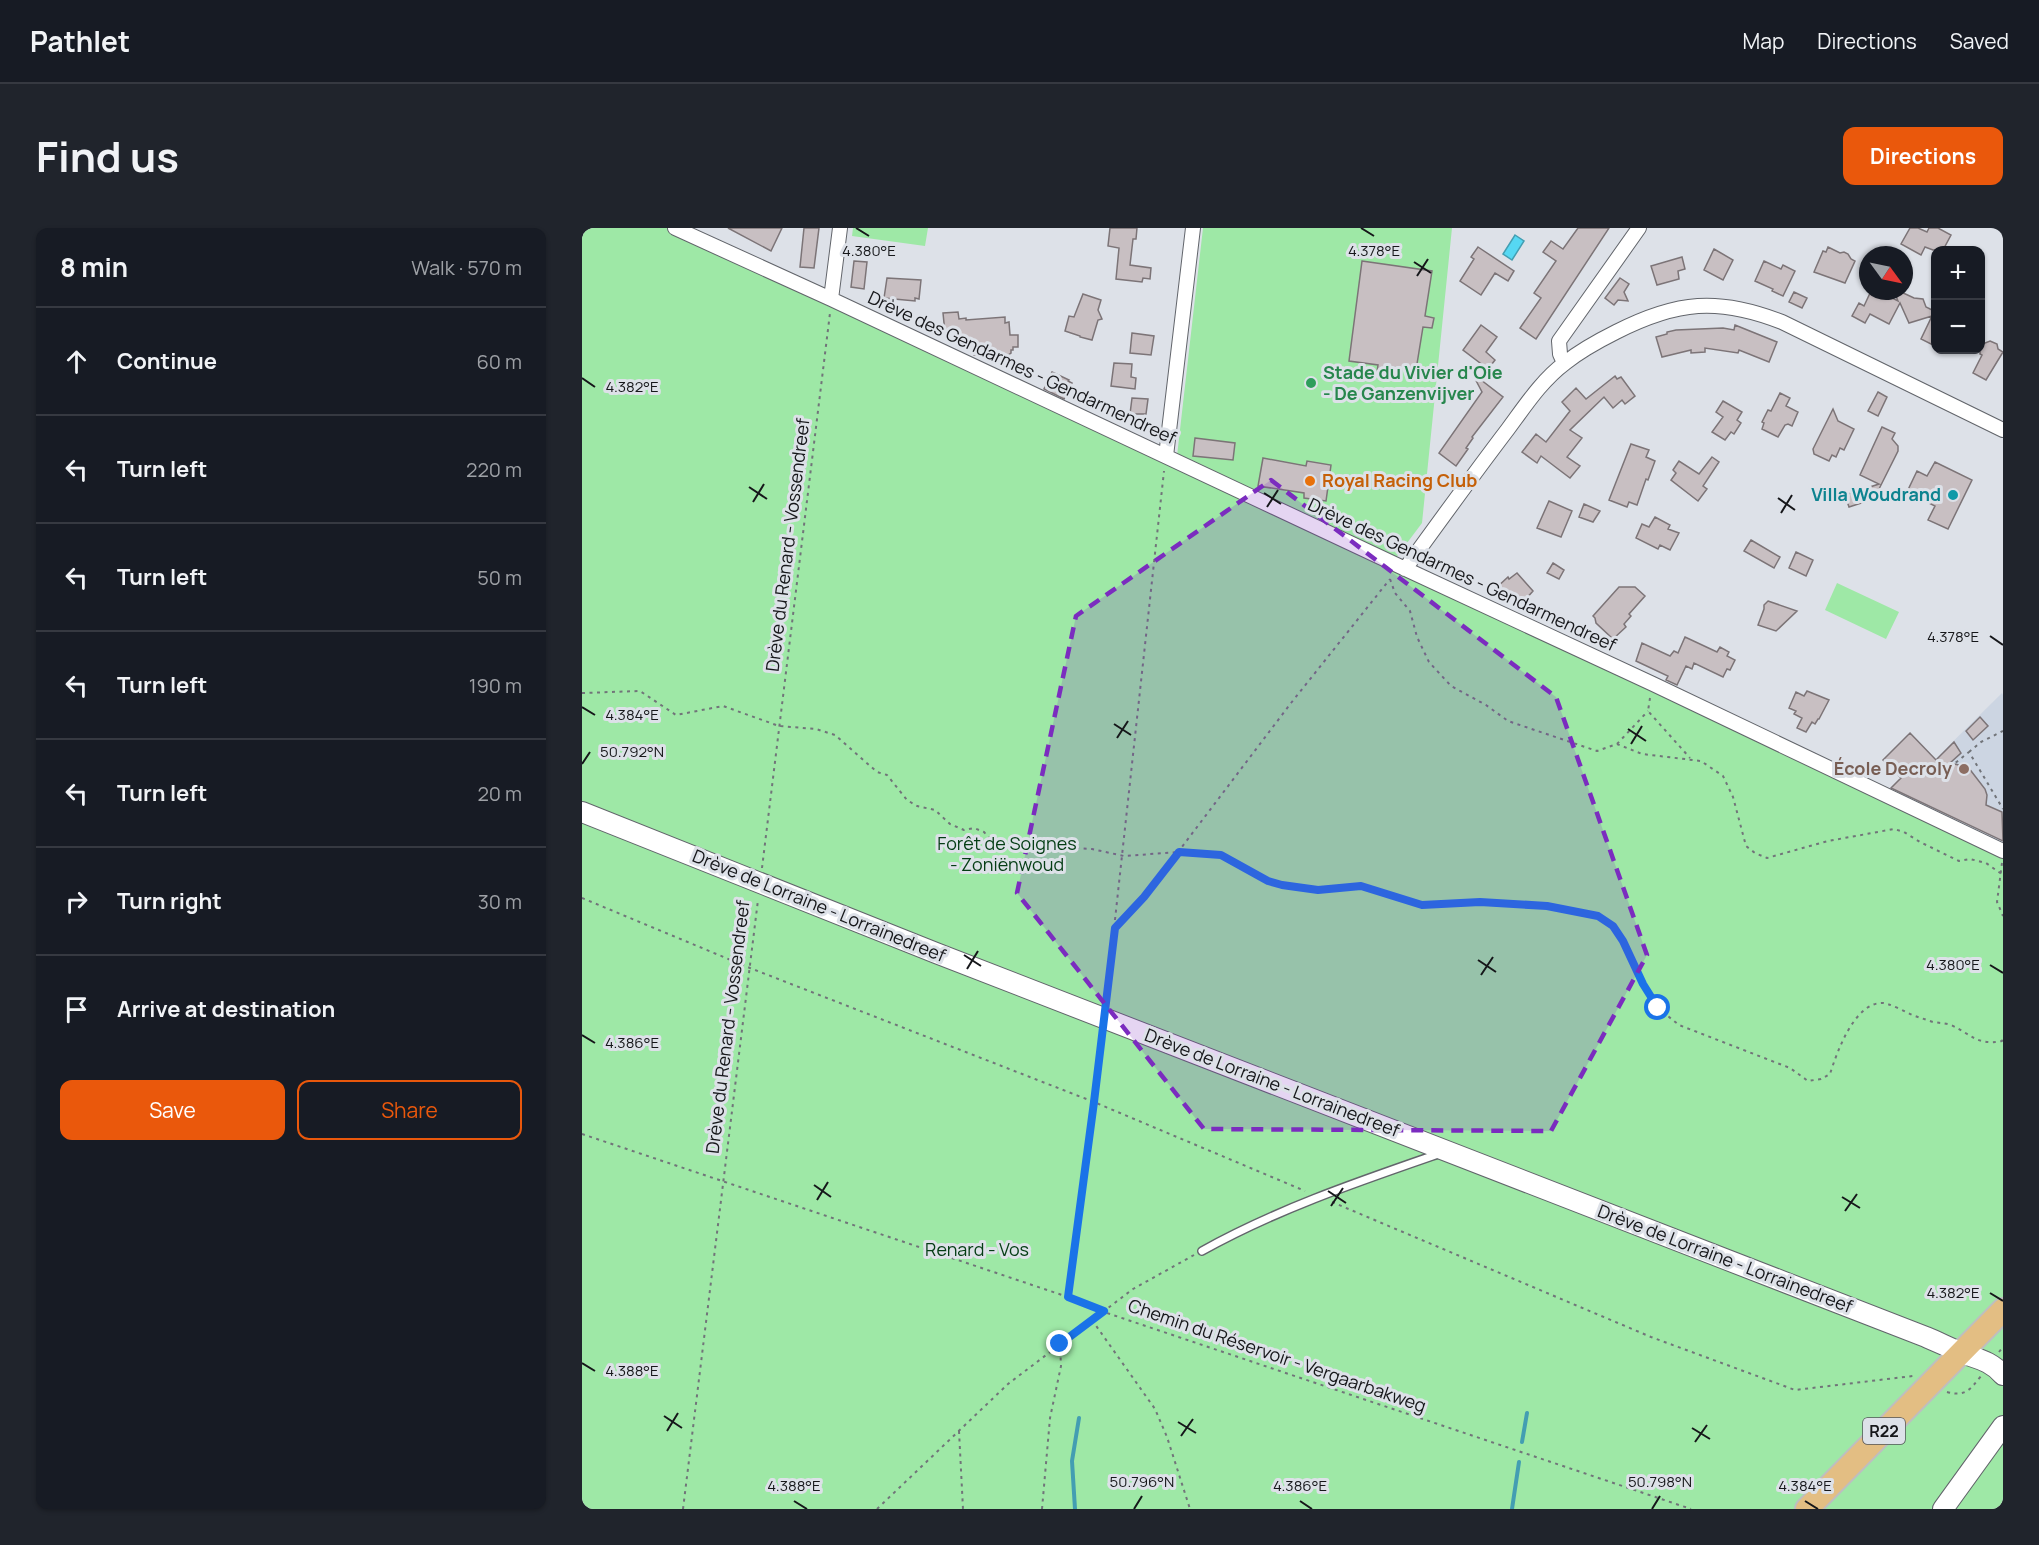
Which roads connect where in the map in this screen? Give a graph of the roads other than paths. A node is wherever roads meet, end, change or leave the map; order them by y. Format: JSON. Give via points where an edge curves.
{"nodes":[{"id":1,"x":675,"y":228,"type":"edge"},
{"id":2,"x":840,"y":228,"type":"edge"},
{"id":3,"x":1193,"y":228,"type":"edge"},
{"id":4,"x":1639,"y":228,"type":"edge"},
{"id":5,"x":831,"y":299,"type":"junction"},
{"id":6,"x":1564,"y":363,"type":"junction"},
{"id":7,"x":2003,"y":430,"type":"edge"},
{"id":8,"x":1166,"y":456,"type":"junction"},
{"id":9,"x":1402,"y":568,"type":"junction"},
{"id":10,"x":582,"y":812,"type":"edge"},
{"id":11,"x":2003,"y":851,"type":"edge"},
{"id":12,"x":1447,"y":1152,"type":"junction"},
{"id":13,"x":1202,"y":1251,"type":"road end"},
{"id":14,"x":2003,"y":1310,"type":"edge"},
{"id":15,"x":1961,"y":1353,"type":"junction"},
{"id":16,"x":1998,"y":1368,"type":"edge"},
{"id":17,"x":2003,"y":1426,"type":"edge"},
{"id":18,"x":2003,"y":1434,"type":"edge"},
{"id":19,"x":1982,"y":1456,"type":"junction"},
{"id":20,"x":1807,"y":1509,"type":"edge"},
{"id":21,"x":1943,"y":1509,"type":"edge"}],
"edges":[{"from":1,"to":5,"type":"street","name":"Drève des Gendarmes - Gendarmendreef"},
{"from":2,"to":5,"type":"street"},
{"from":3,"to":8,"type":"street"},
{"from":4,"to":6,"type":"street","via":[[1559,341]]},
{"from":5,"to":8,"type":"street","name":"Drève des Gendarmes - Gendarmendreef"},
{"from":6,"to":7,"type":"street","via":[[1597,342],[1667,310],[1725,306],[1782,322]]},
{"from":6,"to":9,"type":"street","via":[[1536,392]]},
{"from":8,"to":9,"type":"street","name":"Drève des Gendarmes - Gendarmendreef"},
{"from":9,"to":11,"type":"street","name":"Drève des Gendarmes - Gendarmendreef"},
{"from":10,"to":12,"type":"main road","name":"Drève de Lorraine - Lorrainedreef"},
{"from":12,"to":13,"type":"lane","via":[[1320,1197]]},
{"from":12,"to":15,"type":"main road","name":"Drève de Lorraine - Lorrainedreef"},
{"from":14,"to":15,"type":"main road","number":"R22"},
{"from":15,"to":16,"type":"main road","name":"Drève de Lorraine - Lorrainedreef"},
{"from":15,"to":20,"type":"main road","number":"R22"},
{"from":17,"to":19,"type":"main road"},
{"from":18,"to":19,"type":"lane"},
{"from":19,"to":21,"type":"main road"}]}
